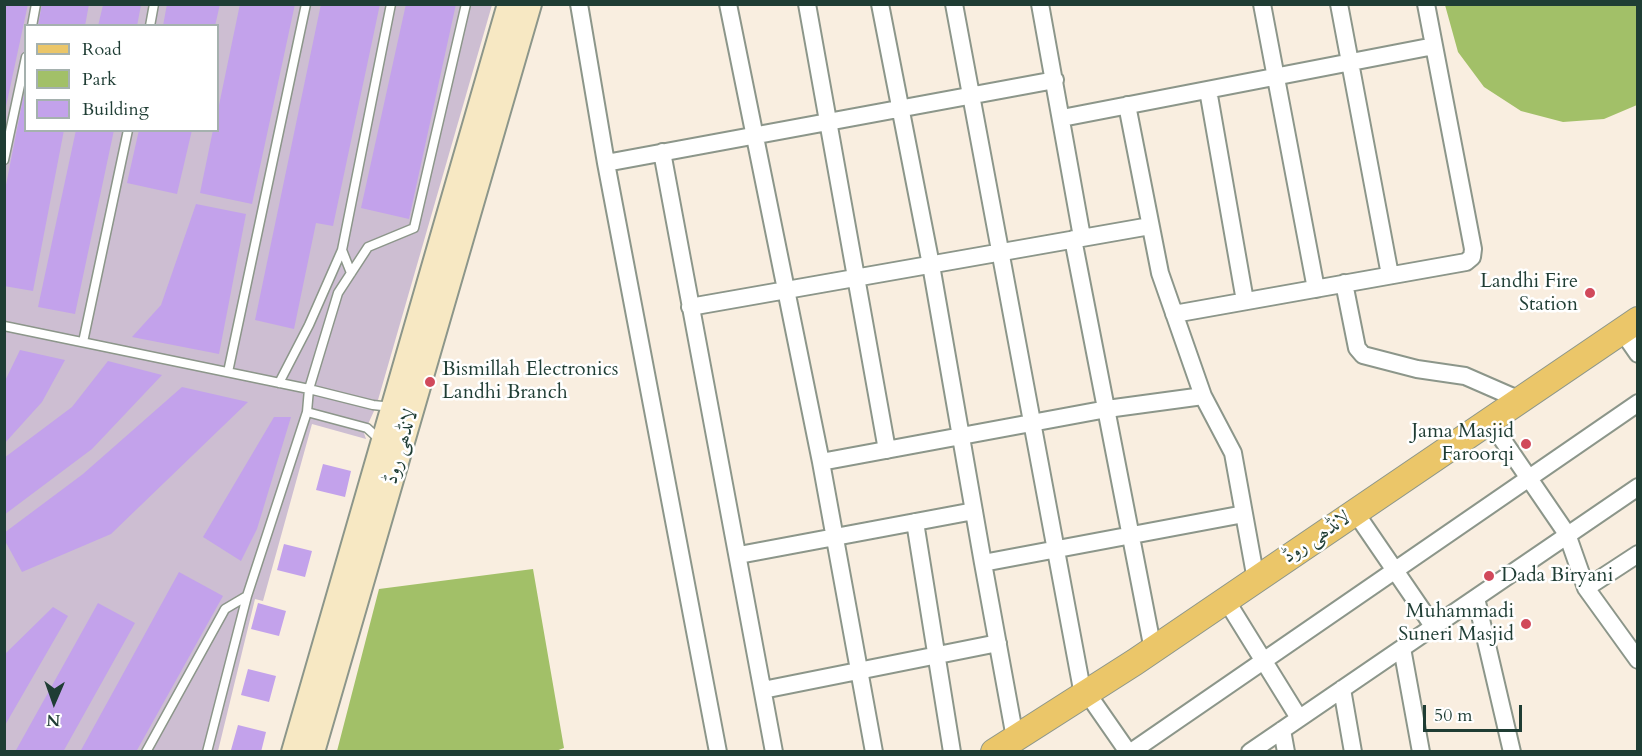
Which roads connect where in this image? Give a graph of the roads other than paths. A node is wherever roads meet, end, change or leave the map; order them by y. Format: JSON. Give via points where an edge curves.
{"nodes":[{"id":1,"x":36,"y":4,"type":"edge"},
{"id":2,"x":154,"y":4,"type":"edge"},
{"id":3,"x":306,"y":4,"type":"edge"},
{"id":4,"x":391,"y":4,"type":"edge"},
{"id":5,"x":466,"y":4,"type":"edge"},
{"id":6,"x":509,"y":4,"type":"edge"},
{"id":7,"x":530,"y":4,"type":"edge"},
{"id":8,"x":579,"y":4,"type":"edge"},
{"id":9,"x":728,"y":4,"type":"edge"},
{"id":10,"x":807,"y":4,"type":"edge"},
{"id":11,"x":880,"y":4,"type":"edge"},
{"id":12,"x":954,"y":4,"type":"edge"},
{"id":13,"x":1040,"y":4,"type":"edge"},
{"id":14,"x":1262,"y":4,"type":"edge"},
{"id":15,"x":1339,"y":4,"type":"edge"},
{"id":16,"x":1426,"y":4,"type":"edge"},
{"id":17,"x":32,"y":24,"type":"edge"},
{"id":18,"x":150,"y":24,"type":"edge"},
{"id":19,"x":1434,"y":46,"type":"junction"},
{"id":20,"x":1350,"y":63,"type":"junction"},
{"id":21,"x":24,"y":66,"type":"edge"},
{"id":22,"x":1277,"y":76,"type":"junction"},
{"id":23,"x":1055,"y":80,"type":"junction"},
{"id":24,"x":1208,"y":90,"type":"junction"},
{"id":25,"x":972,"y":95,"type":"junction"},
{"id":26,"x":1127,"y":105,"type":"junction"},
{"id":27,"x":900,"y":109,"type":"junction"},
{"id":28,"x":1062,"y":118,"type":"junction"},
{"id":29,"x":830,"y":122,"type":"junction"},
{"id":30,"x":128,"y":132,"type":"edge"},
{"id":31,"x":754,"y":135,"type":"junction"},
{"id":32,"x":662,"y":152,"type":"junction"},
{"id":33,"x":4,"y":160,"type":"edge"},
{"id":34,"x":606,"y":163,"type":"junction"},
{"id":35,"x":471,"y":172,"type":"junction"},
{"id":36,"x":1149,"y":226,"type":"junction"},
{"id":37,"x":1078,"y":238,"type":"junction"},
{"id":38,"x":342,"y":250,"type":"junction"},
{"id":39,"x":1002,"y":252,"type":"junction"},
{"id":40,"x":931,"y":265,"type":"junction"},
{"id":41,"x":351,"y":273,"type":"junction"},
{"id":42,"x":1390,"y":275,"type":"junction"},
{"id":43,"x":858,"y":278,"type":"junction"},
{"id":44,"x":1344,"y":284,"type":"junction"},
{"id":45,"x":1316,"y":289,"type":"junction"},
{"id":46,"x":784,"y":291,"type":"junction"},
{"id":47,"x":1245,"y":301,"type":"junction"},
{"id":48,"x":690,"y":307,"type":"junction"},
{"id":49,"x":1174,"y":314,"type":"junction"},
{"id":50,"x":1630,"y":325,"type":"edge"},
{"id":51,"x":4,"y":326,"type":"edge"},
{"id":52,"x":83,"y":342,"type":"junction"},
{"id":53,"x":1638,"y":354,"type":"edge"},
{"id":54,"x":228,"y":372,"type":"junction"},
{"id":55,"x":279,"y":382,"type":"junction"},
{"id":56,"x":309,"y":389,"type":"junction"},
{"id":57,"x":1203,"y":396,"type":"junction"},
{"id":58,"x":1520,"y":400,"type":"junction"},
{"id":59,"x":401,"y":401,"type":"junction"},
{"id":60,"x":1638,"y":403,"type":"edge"},
{"id":61,"x":1107,"y":410,"type":"junction"},
{"id":62,"x":307,"y":412,"type":"junction"},
{"id":63,"x":1489,"y":420,"type":"junction"},
{"id":64,"x":1033,"y":423,"type":"junction"},
{"id":65,"x":960,"y":437,"type":"junction"},
{"id":66,"x":392,"y":446,"type":"junction"},
{"id":67,"x":887,"y":450,"type":"junction"},
{"id":68,"x":821,"y":462,"type":"junction"},
{"id":69,"x":1530,"y":479,"type":"junction"},
{"id":70,"x":1638,"y":487,"type":"edge"},
{"id":71,"x":974,"y":511,"type":"junction"},
{"id":72,"x":1355,"y":512,"type":"junction"},
{"id":73,"x":1244,"y":514,"type":"junction"},
{"id":74,"x":915,"y":522,"type":"junction"},
{"id":75,"x":1567,"y":534,"type":"junction"},
{"id":76,"x":1131,"y":535,"type":"junction"},
{"id":77,"x":833,"y":537,"type":"junction"},
{"id":78,"x":1056,"y":549,"type":"junction"},
{"id":79,"x":1638,"y":554,"type":"edge"},
{"id":80,"x":739,"y":555,"type":"junction"},
{"id":81,"x":983,"y":563,"type":"junction"},
{"id":82,"x":1396,"y":571,"type":"junction"},
{"id":83,"x":1256,"y":580,"type":"junction"},
{"id":84,"x":1586,"y":588,"type":"junction"},
{"id":85,"x":247,"y":596,"type":"junction"},
{"id":86,"x":1476,"y":598,"type":"junction"},
{"id":87,"x":1227,"y":600,"type":"junction"},
{"id":88,"x":1433,"y":626,"type":"junction"},
{"id":89,"x":998,"y":643,"type":"junction"},
{"id":90,"x":1402,"y":648,"type":"junction"},
{"id":91,"x":1153,"y":650,"type":"junction"},
{"id":92,"x":936,"y":656,"type":"junction"},
{"id":93,"x":1638,"y":660,"type":"edge"},
{"id":94,"x":1264,"y":661,"type":"junction"},
{"id":95,"x":858,"y":671,"type":"junction"},
{"id":96,"x":1342,"y":689,"type":"junction"},
{"id":97,"x":763,"y":690,"type":"junction"},
{"id":98,"x":1085,"y":694,"type":"junction"},
{"id":99,"x":1299,"y":718,"type":"junction"},
{"id":100,"x":1282,"y":730,"type":"junction"},
{"id":101,"x":1005,"y":745,"type":"edge"},
{"id":102,"x":146,"y":752,"type":"edge"},
{"id":103,"x":207,"y":752,"type":"edge"},
{"id":104,"x":293,"y":752,"type":"edge"},
{"id":105,"x":313,"y":752,"type":"edge"},
{"id":106,"x":718,"y":752,"type":"edge"},
{"id":107,"x":774,"y":752,"type":"edge"},
{"id":108,"x":874,"y":752,"type":"edge"},
{"id":109,"x":952,"y":752,"type":"edge"},
{"id":110,"x":1129,"y":752,"type":"edge"},
{"id":111,"x":1250,"y":752,"type":"edge"},
{"id":112,"x":1286,"y":752,"type":"edge"},
{"id":113,"x":1353,"y":752,"type":"edge"},
{"id":114,"x":1421,"y":752,"type":"edge"},
{"id":115,"x":1512,"y":752,"type":"edge"}],
"edges":[{"from":1,"to":17,"type":"lane"},
{"from":2,"to":18,"type":"lane"},
{"from":3,"to":54,"type":"lane"},
{"from":4,"to":38,"type":"lane"},
{"from":5,"to":41,"type":"lane","via":[[414,228],[368,247]]},
{"from":6,"to":35,"type":"main road","name":"لانڈھی روڈ"},
{"from":7,"to":35,"type":"main road","name":"لانڈھی روڈ"},
{"from":8,"to":34,"type":"street"},
{"from":9,"to":31,"type":"street"},
{"from":10,"to":29,"type":"street"},
{"from":11,"to":27,"type":"street"},
{"from":12,"to":25,"type":"street"},
{"from":13,"to":23,"type":"street"},
{"from":14,"to":22,"type":"street"},
{"from":15,"to":20,"type":"street"},
{"from":16,"to":19,"type":"street"},
{"from":19,"to":20,"type":"street"},
{"from":19,"to":42,"type":"street","via":[[1472,257],[1466,262]]},
{"from":20,"to":22,"type":"street"},
{"from":20,"to":42,"type":"street"},
{"from":21,"to":33,"type":"lane"},
{"from":22,"to":24,"type":"street"},
{"from":22,"to":45,"type":"street"},
{"from":23,"to":25,"type":"street"},
{"from":23,"to":28,"type":"street"},
{"from":24,"to":26,"type":"street"},
{"from":24,"to":47,"type":"street"},
{"from":25,"to":27,"type":"street"},
{"from":25,"to":39,"type":"street"},
{"from":26,"to":28,"type":"street"},
{"from":26,"to":36,"type":"street"},
{"from":27,"to":29,"type":"street"},
{"from":27,"to":40,"type":"street"},
{"from":28,"to":37,"type":"street"},
{"from":29,"to":31,"type":"street"},
{"from":29,"to":43,"type":"street"},
{"from":30,"to":52,"type":"lane"},
{"from":31,"to":32,"type":"street"},
{"from":31,"to":46,"type":"street"},
{"from":32,"to":34,"type":"street"},
{"from":32,"to":48,"type":"street"},
{"from":34,"to":106,"type":"street"},
{"from":35,"to":59,"type":"main road","name":"لانڈھی روڈ"},
{"from":36,"to":37,"type":"street"},
{"from":36,"to":49,"type":"street"},
{"from":37,"to":39,"type":"street"},
{"from":37,"to":61,"type":"street"},
{"from":38,"to":41,"type":"lane"},
{"from":38,"to":55,"type":"lane"},
{"from":39,"to":40,"type":"street"},
{"from":39,"to":64,"type":"street"},
{"from":40,"to":43,"type":"street"},
{"from":40,"to":65,"type":"street"},
{"from":41,"to":56,"type":"lane","via":[[338,293]]},
{"from":42,"to":44,"type":"street"},
{"from":43,"to":46,"type":"street"},
{"from":43,"to":67,"type":"street"},
{"from":44,"to":45,"type":"street"},
{"from":44,"to":58,"type":"street","via":[[1357,348],[1363,355],[1465,376]]},
{"from":45,"to":47,"type":"street"},
{"from":46,"to":48,"type":"street"},
{"from":46,"to":68,"type":"street"},
{"from":47,"to":49,"type":"street"},
{"from":48,"to":80,"type":"street"},
{"from":49,"to":57,"type":"street"},
{"from":50,"to":53,"type":"street"},
{"from":50,"to":58,"type":"main road","name":"لانڈھی روڈ"},
{"from":51,"to":52,"type":"lane"},
{"from":52,"to":54,"type":"lane"},
{"from":54,"to":55,"type":"lane"},
{"from":55,"to":56,"type":"lane"},
{"from":56,"to":59,"type":"lane","via":[[373,405]]},
{"from":56,"to":62,"type":"lane"},
{"from":57,"to":61,"type":"street"},
{"from":57,"to":73,"type":"street","via":[[1233,453]]},
{"from":58,"to":63,"type":"main road","name":"لانڈھی روڈ"},
{"from":59,"to":66,"type":"main road","name":"لانڈھی روڈ"},
{"from":60,"to":69,"type":"street"},
{"from":61,"to":64,"type":"street"},
{"from":61,"to":76,"type":"street"},
{"from":62,"to":66,"type":"lane","via":[[367,428]]},
{"from":62,"to":85,"type":"lane"},
{"from":63,"to":69,"type":"street"},
{"from":63,"to":72,"type":"main road","name":"لانڈھی روڈ"},
{"from":64,"to":65,"type":"street"},
{"from":64,"to":78,"type":"street"},
{"from":65,"to":67,"type":"street"},
{"from":65,"to":71,"type":"street"},
{"from":66,"to":104,"type":"main road","name":"لانڈھی روڈ"},
{"from":66,"to":105,"type":"main road","name":"لانڈھی روڈ"},
{"from":67,"to":68,"type":"street"},
{"from":68,"to":77,"type":"street"},
{"from":69,"to":75,"type":"street"},
{"from":69,"to":82,"type":"street"},
{"from":70,"to":75,"type":"street"},
{"from":71,"to":74,"type":"street"},
{"from":71,"to":81,"type":"street"},
{"from":72,"to":82,"type":"street"},
{"from":72,"to":83,"type":"main road","name":"لانڈھی روڈ"},
{"from":73,"to":76,"type":"street"},
{"from":73,"to":83,"type":"street"},
{"from":74,"to":77,"type":"street"},
{"from":74,"to":92,"type":"street"},
{"from":75,"to":84,"type":"street"},
{"from":75,"to":86,"type":"street"},
{"from":76,"to":78,"type":"street"},
{"from":76,"to":91,"type":"street"},
{"from":77,"to":80,"type":"street"},
{"from":77,"to":95,"type":"street"},
{"from":78,"to":81,"type":"street"},
{"from":78,"to":98,"type":"street"},
{"from":79,"to":84,"type":"street"},
{"from":80,"to":97,"type":"street"},
{"from":81,"to":89,"type":"street"},
{"from":82,"to":88,"type":"street"},
{"from":82,"to":94,"type":"street"},
{"from":83,"to":87,"type":"main road","name":"لانڈھی روڈ"},
{"from":84,"to":93,"type":"street"},
{"from":85,"to":102,"type":"lane","via":[[225,609]]},
{"from":85,"to":103,"type":"lane"},
{"from":86,"to":88,"type":"street"},
{"from":86,"to":115,"type":"street"},
{"from":87,"to":91,"type":"main road","name":"لانڈھی روڈ"},
{"from":87,"to":94,"type":"street"},
{"from":88,"to":90,"type":"street"},
{"from":89,"to":92,"type":"street"},
{"from":89,"to":101,"type":"street"},
{"from":90,"to":96,"type":"street"},
{"from":90,"to":114,"type":"street"},
{"from":91,"to":98,"type":"main road","name":"لانڈھی روڈ"},
{"from":92,"to":95,"type":"street"},
{"from":92,"to":109,"type":"street"},
{"from":94,"to":99,"type":"street"},
{"from":94,"to":110,"type":"street"},
{"from":95,"to":97,"type":"street"},
{"from":95,"to":108,"type":"street"},
{"from":96,"to":99,"type":"street"},
{"from":96,"to":113,"type":"street"},
{"from":97,"to":107,"type":"street"},
{"from":98,"to":101,"type":"main road","name":"لانڈھی روڈ"},
{"from":98,"to":110,"type":"street"},
{"from":99,"to":100,"type":"street"},
{"from":100,"to":111,"type":"street"},
{"from":100,"to":112,"type":"street"}]}
